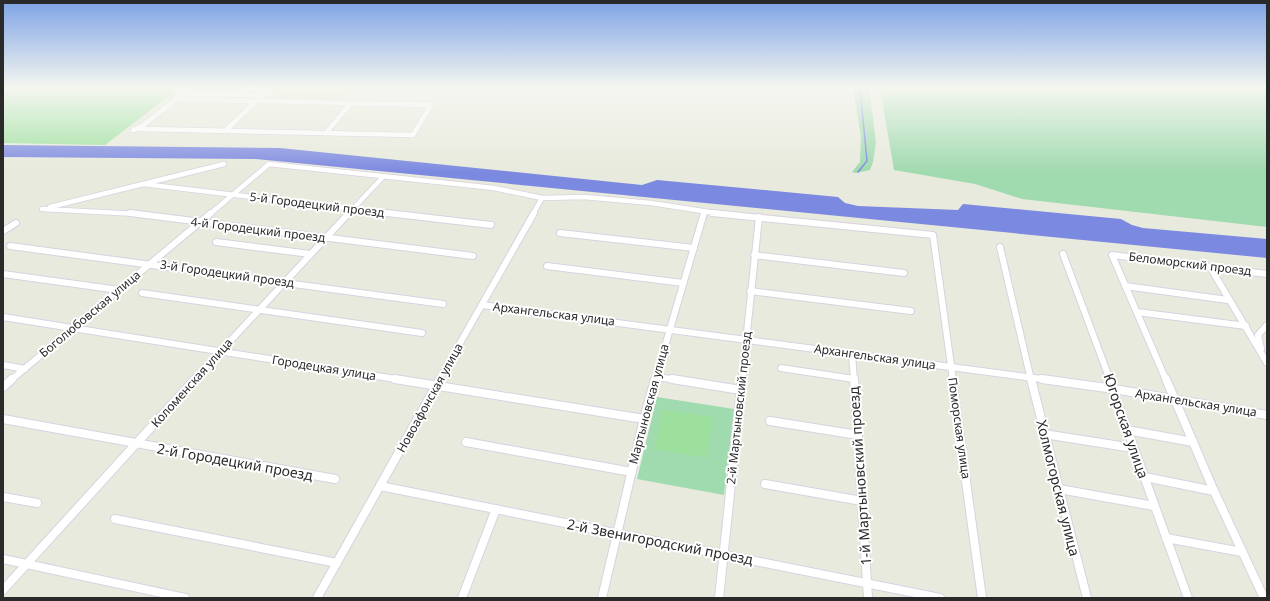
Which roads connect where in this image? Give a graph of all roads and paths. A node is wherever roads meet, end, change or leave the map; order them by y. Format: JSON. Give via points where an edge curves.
{"nodes":[{"id":1,"x":157,"y":116,"type":"edge"},
{"id":2,"x":240,"y":116,"type":"edge"},
{"id":3,"x":340,"y":116,"type":"edge"},
{"id":4,"x":424,"y":116,"type":"edge"},
{"id":5,"x":225,"y":131,"type":"junction"},
{"id":6,"x":326,"y":133,"type":"junction"},
{"id":7,"x":224,"y":164,"type":"dead end"},
{"id":8,"x":382,"y":178,"type":"junction"},
{"id":9,"x":143,"y":184,"type":"junction"},
{"id":10,"x":234,"y":194,"type":"junction"},
{"id":11,"x":542,"y":198,"type":"junction"},
{"id":12,"x":353,"y":209,"type":"junction"},
{"id":13,"x":704,"y":212,"type":"junction"},
{"id":14,"x":759,"y":217,"type":"junction"},
{"id":15,"x":16,"y":223,"type":"dead end"},
{"id":16,"x":200,"y":223,"type":"junction"},
{"id":17,"x":492,"y":225,"type":"dead end"},
{"id":18,"x":3,"y":231,"type":"edge"},
{"id":19,"x":560,"y":233,"type":"dead end"},
{"id":20,"x":325,"y":238,"type":"junction"},
{"id":21,"x":216,"y":242,"type":"dead end"},
{"id":22,"x":10,"y":246,"type":"dead end"},
{"id":23,"x":1000,"y":247,"type":"dead end"},
{"id":24,"x":694,"y":248,"type":"junction"},
{"id":25,"x":310,"y":254,"type":"junction"},
{"id":26,"x":1063,"y":254,"type":"dead end"},
{"id":27,"x":754,"y":255,"type":"junction"},
{"id":28,"x":473,"y":256,"type":"dead end"},
{"id":29,"x":150,"y":264,"type":"junction"},
{"id":30,"x":547,"y":266,"type":"dead end"},
{"id":31,"x":1210,"y":267,"type":"junction"},
{"id":32,"x":904,"y":272,"type":"dead end"},
{"id":33,"x":3,"y":274,"type":"edge"},
{"id":34,"x":1267,"y":274,"type":"edge"},
{"id":35,"x":284,"y":282,"type":"junction"},
{"id":36,"x":683,"y":283,"type":"junction"},
{"id":37,"x":1125,"y":286,"type":"junction"},
{"id":38,"x":119,"y":290,"type":"junction"},
{"id":39,"x":750,"y":291,"type":"junction"},
{"id":40,"x":142,"y":293,"type":"dead end"},
{"id":41,"x":1228,"y":300,"type":"junction"},
{"id":42,"x":443,"y":304,"type":"dead end"},
{"id":43,"x":482,"y":305,"type":"junction"},
{"id":44,"x":260,"y":309,"type":"junction"},
{"id":45,"x":911,"y":311,"type":"dead end"},
{"id":46,"x":1137,"y":312,"type":"junction"},
{"id":47,"x":3,"y":317,"type":"edge"},
{"id":48,"x":1267,"y":325,"type":"edge"},
{"id":49,"x":1246,"y":326,"type":"junction"},
{"id":50,"x":74,"y":328,"type":"junction"},
{"id":51,"x":669,"y":329,"type":"junction"},
{"id":52,"x":422,"y":333,"type":"dead end"},
{"id":53,"x":746,"y":340,"type":"junction"},
{"id":54,"x":221,"y":351,"type":"junction"},
{"id":55,"x":852,"y":354,"type":"junction"},
{"id":56,"x":1262,"y":355,"type":"junction"},
{"id":57,"x":1267,"y":364,"type":"edge"},
{"id":58,"x":3,"y":365,"type":"edge"},
{"id":59,"x":781,"y":368,"type":"dead end"},
{"id":60,"x":951,"y":368,"type":"junction"},
{"id":61,"x":25,"y":369,"type":"junction"},
{"id":62,"x":656,"y":377,"type":"junction"},
{"id":63,"x":1032,"y":378,"type":"junction"},
{"id":64,"x":854,"y":379,"type":"junction"},
{"id":65,"x":436,"y":386,"type":"junction"},
{"id":66,"x":3,"y":387,"type":"edge"},
{"id":67,"x":741,"y":390,"type":"junction"},
{"id":68,"x":1114,"y":390,"type":"junction"},
{"id":69,"x":1175,"y":400,"type":"junction"},
{"id":70,"x":1267,"y":415,"type":"edge"},
{"id":71,"x":3,"y":419,"type":"edge"},
{"id":72,"x":644,"y":419,"type":"junction"},
{"id":73,"x":770,"y":421,"type":"dead end"},
{"id":74,"x":1127,"y":430,"type":"junction"},
{"id":75,"x":1044,"y":434,"type":"junction"},
{"id":76,"x":858,"y":435,"type":"junction"},
{"id":77,"x":466,"y":442,"type":"dead end"},
{"id":78,"x":1193,"y":442,"type":"junction"},
{"id":79,"x":136,"y":444,"type":"junction"},
{"id":80,"x":1133,"y":448,"type":"junction"},
{"id":81,"x":632,"y":472,"type":"junction"},
{"id":82,"x":1145,"y":477,"type":"junction"},
{"id":83,"x":335,"y":479,"type":"dead end"},
{"id":84,"x":765,"y":484,"type":"dead end"},
{"id":85,"x":380,"y":486,"type":"junction"},
{"id":86,"x":1059,"y":489,"type":"junction"},
{"id":87,"x":1214,"y":491,"type":"junction"},
{"id":88,"x":3,"y":497,"type":"edge"},
{"id":89,"x":862,"y":501,"type":"junction"},
{"id":90,"x":37,"y":503,"type":"dead end"},
{"id":91,"x":1154,"y":506,"type":"junction"},
{"id":92,"x":496,"y":510,"type":"junction"},
{"id":93,"x":115,"y":519,"type":"dead end"},
{"id":94,"x":618,"y":534,"type":"junction"},
{"id":95,"x":1166,"y":538,"type":"junction"},
{"id":96,"x":1242,"y":552,"type":"junction"},
{"id":97,"x":724,"y":555,"type":"junction"},
{"id":98,"x":3,"y":559,"type":"edge"},
{"id":99,"x":336,"y":563,"type":"junction"},
{"id":100,"x":26,"y":564,"type":"junction"},
{"id":101,"x":867,"y":584,"type":"junction"},
{"id":102,"x":3,"y":590,"type":"edge"},
{"id":103,"x":185,"y":598,"type":"edge"},
{"id":104,"x":317,"y":598,"type":"edge"},
{"id":105,"x":462,"y":598,"type":"edge"},
{"id":106,"x":602,"y":598,"type":"edge"},
{"id":107,"x":719,"y":598,"type":"edge"},
{"id":108,"x":868,"y":598,"type":"edge"},
{"id":109,"x":940,"y":598,"type":"edge"},
{"id":110,"x":982,"y":598,"type":"edge"},
{"id":111,"x":1087,"y":598,"type":"edge"},
{"id":112,"x":1188,"y":598,"type":"edge"},
{"id":113,"x":1264,"y":598,"type":"edge"}],
"edges":[{"from":1,"to":5,"type":"street","via":[[142,128]]},
{"from":2,"to":5,"type":"street"},
{"from":3,"to":6,"type":"street"},
{"from":4,"to":6,"type":"street","via":[[413,135]]},
{"from":5,"to":6,"type":"street"},
{"from":7,"to":9,"type":"street"},
{"from":8,"to":10,"type":"street","name":"Боголюбовская улица","via":[[270,164]]},
{"from":8,"to":11,"type":"street","via":[[494,188]]},
{"from":8,"to":12,"type":"street","name":"Коломенская улица"},
{"from":9,"to":10,"type":"street","name":"5-й Городецкий проезд"},
{"from":9,"to":16,"type":"street","name":"4-й Городецкий проезд","via":[[42,209],[124,212]]},
{"from":10,"to":12,"type":"street","name":"5-й Городецкий проезд"},
{"from":10,"to":16,"type":"street","name":"Боголюбовская улица"},
{"from":11,"to":13,"type":"street","via":[[584,197],[651,202]]},
{"from":11,"to":43,"type":"street","name":"Новоафонская улица"},
{"from":12,"to":17,"type":"street","name":"5-й Городецкий проезд"},
{"from":12,"to":20,"type":"street","name":"Коломенская улица"},
{"from":13,"to":14,"type":"street"},
{"from":13,"to":24,"type":"street","name":"Мартыновская улица"},
{"from":14,"to":27,"type":"street","name":"2-й Мартыновский проезд"},
{"from":14,"to":60,"type":"street","name":"Поморская улица","via":[[933,235]]},
{"from":15,"to":18,"type":"street"},
{"from":16,"to":20,"type":"street","name":"4-й Городецкий проезд"},
{"from":16,"to":29,"type":"street","name":"Боголюбовская улица"},
{"from":19,"to":24,"type":"street"},
{"from":20,"to":25,"type":"street","name":"Коломенская улица"},
{"from":20,"to":28,"type":"street","name":"4-й Городецкий проезд"},
{"from":21,"to":25,"type":"street"},
{"from":22,"to":29,"type":"street","name":"3-й Городецкий проезд"},
{"from":23,"to":63,"type":"street","name":"Холмогорская улица"},
{"from":24,"to":36,"type":"street","name":"Мартыновская улица"},
{"from":25,"to":35,"type":"street","name":"Коломенская улица"},
{"from":26,"to":68,"type":"street","name":"Югорская улица"},
{"from":27,"to":32,"type":"street"},
{"from":27,"to":39,"type":"street","name":"2-й Мартыновский проезд"},
{"from":29,"to":35,"type":"street","name":"3-й Городецкий проезд"},
{"from":29,"to":38,"type":"street","name":"Боголюбовская улица"},
{"from":30,"to":36,"type":"street"},
{"from":31,"to":34,"type":"street","name":"Беломорский проезд"},
{"from":31,"to":37,"type":"street","name":"Беломорский проезд","via":[[1112,256]]},
{"from":31,"to":41,"type":"street"},
{"from":33,"to":38,"type":"street"},
{"from":35,"to":42,"type":"street","name":"3-й Городецкий проезд"},
{"from":35,"to":44,"type":"street","name":"Коломенская улица"},
{"from":36,"to":51,"type":"street","name":"Мартыновская улица"},
{"from":37,"to":41,"type":"street"},
{"from":37,"to":46,"type":"street"},
{"from":38,"to":50,"type":"street","name":"Боголюбовская улица"},
{"from":39,"to":45,"type":"street"},
{"from":39,"to":53,"type":"street","name":"2-й Мартыновский проезд"},
{"from":40,"to":44,"type":"street"},
{"from":41,"to":49,"type":"street"},
{"from":43,"to":51,"type":"street","name":"Архангельская улица"},
{"from":43,"to":65,"type":"street","name":"Новоафонская улица"},
{"from":44,"to":52,"type":"street"},
{"from":44,"to":54,"type":"street","name":"Коломенская улица"},
{"from":46,"to":49,"type":"street"},
{"from":46,"to":69,"type":"street"},
{"from":47,"to":50,"type":"street","name":"Городецкая улица"},
{"from":48,"to":56,"type":"street","via":[[1258,335]]},
{"from":49,"to":56,"type":"street"},
{"from":50,"to":54,"type":"street","name":"Городецкая улица"},
{"from":50,"to":61,"type":"street","name":"Боголюбовская улица"},
{"from":51,"to":53,"type":"street","name":"Архангельская улица"},
{"from":51,"to":62,"type":"street","name":"Мартыновская улица"},
{"from":53,"to":55,"type":"street","name":"Архангельская улица"},
{"from":53,"to":67,"type":"street","name":"2-й Мартыновский проезд"},
{"from":54,"to":65,"type":"street","name":"Городецкая улица"},
{"from":54,"to":79,"type":"street","name":"Коломенская улица"},
{"from":55,"to":60,"type":"street","name":"Архангельская улица"},
{"from":55,"to":64,"type":"street","name":"1-й Мартыновский проезд"},
{"from":56,"to":57,"type":"street"},
{"from":58,"to":61,"type":"street"},
{"from":59,"to":64,"type":"street"},
{"from":60,"to":63,"type":"street","name":"Архангельская улица"},
{"from":60,"to":110,"type":"street","name":"Поморская улица"},
{"from":61,"to":66,"type":"street","name":"Боголюбовская улица"},
{"from":62,"to":67,"type":"street"},
{"from":62,"to":72,"type":"street","name":"Мартыновская улица"},
{"from":63,"to":68,"type":"street","name":"Архангельская улица"},
{"from":63,"to":75,"type":"street","name":"Холмогорская улица"},
{"from":64,"to":76,"type":"street","name":"1-й Мартыновский проезд"},
{"from":65,"to":72,"type":"street","name":"Городецкая улица"},
{"from":65,"to":85,"type":"street","name":"Новоафонская улица"},
{"from":67,"to":97,"type":"street","name":"2-й Мартыновский проезд"},
{"from":68,"to":69,"type":"street","name":"Архангельская улица"},
{"from":68,"to":74,"type":"street","name":"Югорская улица"},
{"from":69,"to":70,"type":"street","name":"Архангельская улица"},
{"from":69,"to":78,"type":"street"},
{"from":71,"to":79,"type":"street","name":"2-й Городецкий проезд"},
{"from":72,"to":81,"type":"street","name":"Мартыновская улица"},
{"from":73,"to":76,"type":"street"},
{"from":74,"to":78,"type":"street"},
{"from":74,"to":80,"type":"street","name":"Югорская улица"},
{"from":75,"to":80,"type":"street"},
{"from":75,"to":86,"type":"street","name":"Холмогорская улица"},
{"from":76,"to":89,"type":"street","name":"1-й Мартыновский проезд"},
{"from":77,"to":81,"type":"street"},
{"from":78,"to":87,"type":"street"},
{"from":79,"to":83,"type":"street","name":"2-й Городецкий проезд"},
{"from":79,"to":100,"type":"street","name":"Коломенская улица"},
{"from":80,"to":82,"type":"street","name":"Югорская улица"},
{"from":81,"to":94,"type":"street","name":"Мартыновская улица"},
{"from":82,"to":87,"type":"street"},
{"from":82,"to":91,"type":"street","name":"Югорская улица"},
{"from":84,"to":89,"type":"street"},
{"from":85,"to":92,"type":"street","name":"2-й Звенигородский проезд"},
{"from":85,"to":99,"type":"street","name":"Новоафонская улица"},
{"from":86,"to":91,"type":"street"},
{"from":86,"to":111,"type":"street","name":"Холмогорская улица"},
{"from":87,"to":96,"type":"street"},
{"from":88,"to":90,"type":"street"},
{"from":89,"to":101,"type":"street","name":"1-й Мартыновский проезд"},
{"from":91,"to":95,"type":"street","name":"Югорская улица"},
{"from":92,"to":94,"type":"street","name":"2-й Звенигородский проезд"},
{"from":92,"to":105,"type":"street"},
{"from":93,"to":99,"type":"street"},
{"from":94,"to":97,"type":"street","name":"2-й Звенигородский проезд"},
{"from":94,"to":106,"type":"street","name":"Мартыновская улица"},
{"from":95,"to":96,"type":"street"},
{"from":95,"to":112,"type":"street","name":"Югорская улица"},
{"from":96,"to":113,"type":"street"},
{"from":97,"to":101,"type":"street","name":"2-й Звенигородский проезд"},
{"from":97,"to":107,"type":"street","name":"2-й Мартыновский проезд"},
{"from":98,"to":100,"type":"street"},
{"from":99,"to":104,"type":"street","name":"Новоафонская улица"},
{"from":100,"to":102,"type":"street","name":"Коломенская улица"},
{"from":100,"to":103,"type":"street"},
{"from":101,"to":108,"type":"street","name":"1-й Мартыновский проезд"},
{"from":101,"to":109,"type":"street","name":"2-й Звенигородский проезд"}]}
